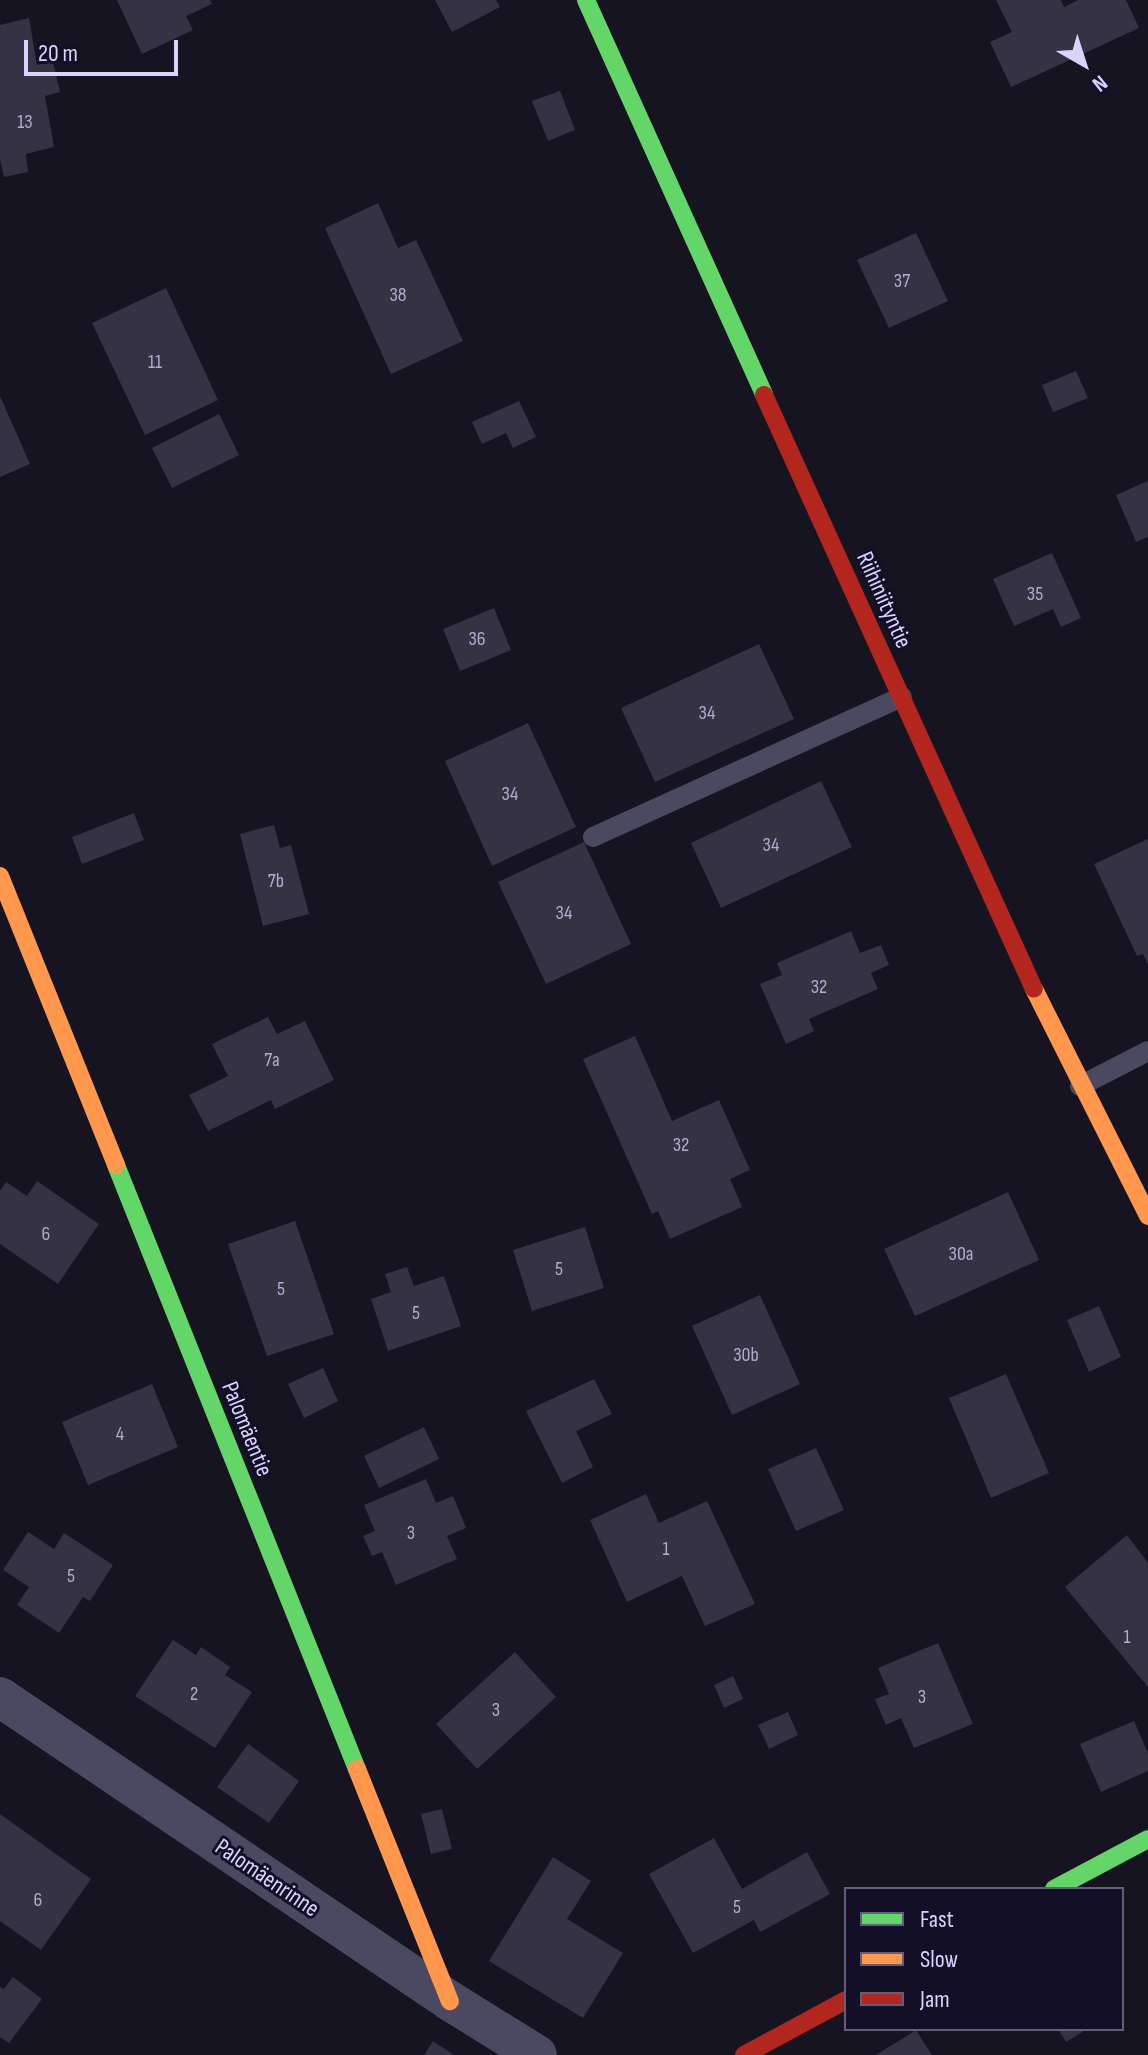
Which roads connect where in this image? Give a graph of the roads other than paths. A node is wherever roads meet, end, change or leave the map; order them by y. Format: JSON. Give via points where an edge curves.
{"nodes":[{"id":1,"x":586,"y":0,"type":"edge"},
{"id":2,"x":902,"y":697,"type":"junction"},
{"id":3,"x":593,"y":837,"type":"dead end"},
{"id":4,"x":0,"y":876,"type":"edge"},
{"id":5,"x":1148,"y":1051,"type":"edge"},
{"id":6,"x":1080,"y":1086,"type":"junction"},
{"id":7,"x":1148,"y":1216,"type":"edge"},
{"id":8,"x":0,"y":1697,"type":"edge"},
{"id":9,"x":1148,"y":1839,"type":"edge"},
{"id":10,"x":1058,"y":1887,"type":"edge"},
{"id":11,"x":450,"y":2001,"type":"junction"},
{"id":12,"x":844,"y":2001,"type":"edge"},
{"id":13,"x":537,"y":2055,"type":"edge"},
{"id":14,"x":744,"y":2055,"type":"edge"}],
"edges":[{"from":1,"to":2,"type":"street","name":"Riihiniityntie"},
{"from":2,"to":3,"type":"lane"},
{"from":2,"to":6,"type":"street","name":"Riihiniityntie"},
{"from":4,"to":11,"type":"street","name":"Palomäentie"},
{"from":5,"to":6,"type":"lane"},
{"from":6,"to":7,"type":"street","name":"Riihiniityntie"},
{"from":8,"to":11,"type":"street","name":"Palomäenrinne"},
{"from":9,"to":10,"type":"street"},
{"from":11,"to":13,"type":"street","name":"Palomäenrinne"},
{"from":12,"to":14,"type":"street"}]}
